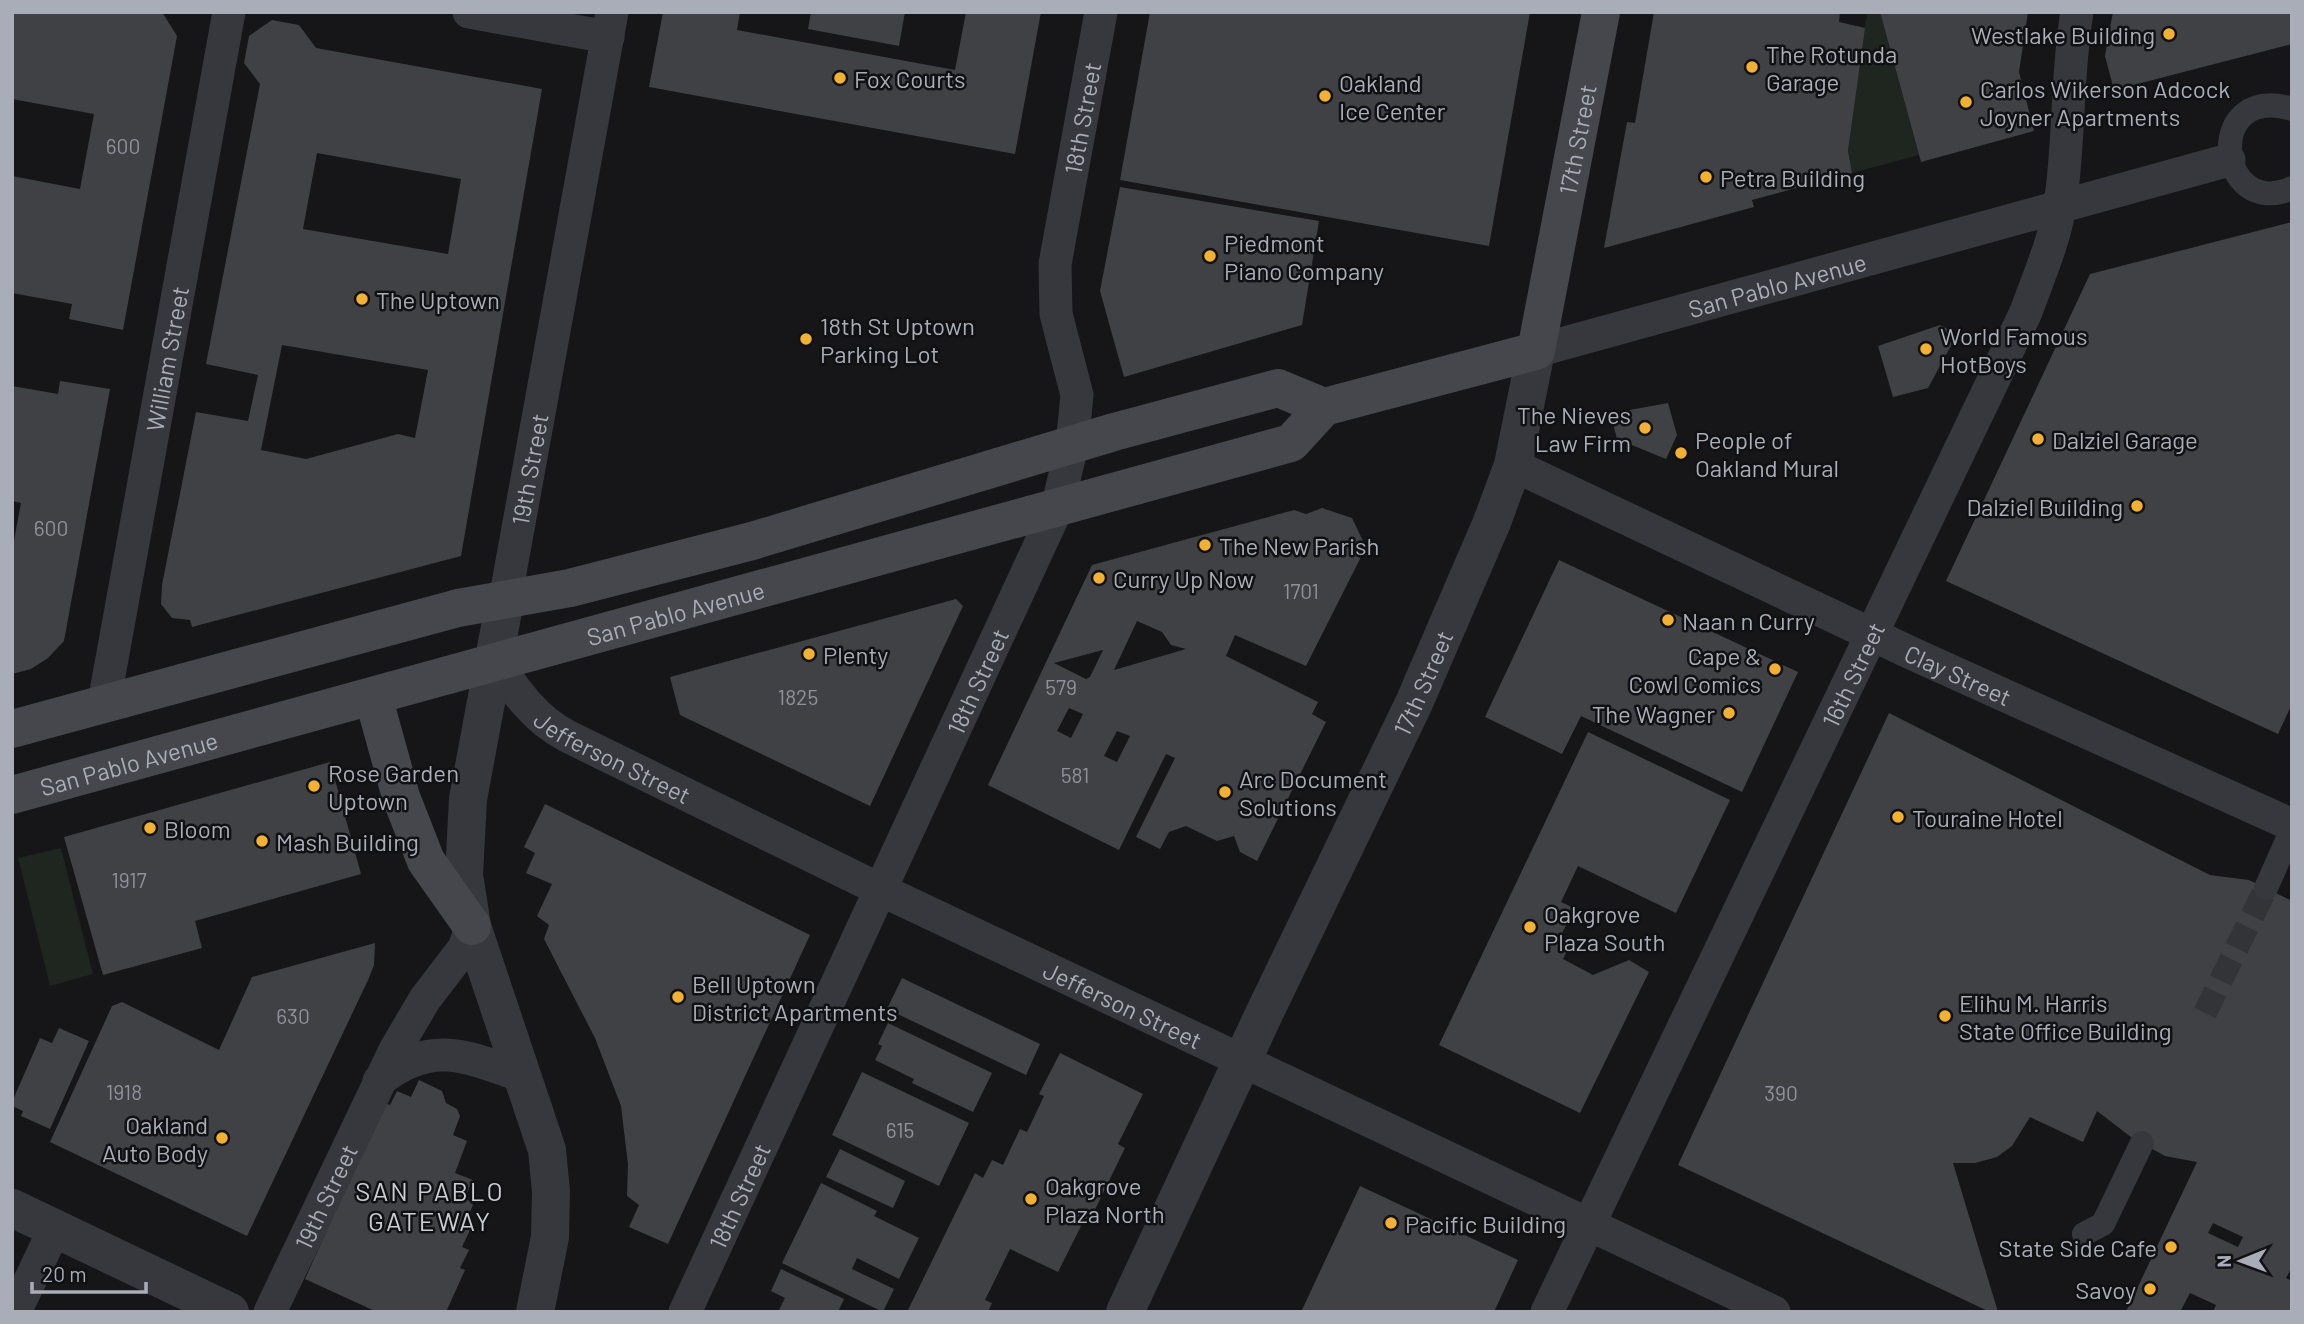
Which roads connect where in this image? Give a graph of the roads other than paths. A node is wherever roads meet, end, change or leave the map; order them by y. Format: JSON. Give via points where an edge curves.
{"nodes":[{"id":1,"x":229,"y":12,"type":"edge"},
{"id":2,"x":469,"y":12,"type":"edge"},
{"id":3,"x":1101,"y":12,"type":"edge"},
{"id":4,"x":1601,"y":12,"type":"edge"},
{"id":5,"x":2077,"y":12,"type":"edge"},
{"id":6,"x":610,"y":25,"type":"edge"},
{"id":7,"x":2292,"y":109,"type":"edge"},
{"id":8,"x":2229,"y":159,"type":"junction"},
{"id":9,"x":2292,"y":188,"type":"edge"},
{"id":10,"x":2060,"y":207,"type":"junction"},
{"id":11,"x":1536,"y":351,"type":"junction"},
{"id":12,"x":1324,"y":407,"type":"junction"},
{"id":13,"x":1072,"y":446,"type":"junction"},
{"id":14,"x":1513,"y":465,"type":"junction"},
{"id":15,"x":1057,"y":508,"type":"junction"},
{"id":16,"x":505,"y":600,"type":"junction"},
{"id":17,"x":1871,"y":633,"type":"junction"},
{"id":18,"x":496,"y":662,"type":"junction"},
{"id":19,"x":373,"y":696,"type":"junction"},
{"id":20,"x":104,"y":703,"type":"junction"},
{"id":21,"x":12,"y":729,"type":"edge"},
{"id":22,"x":12,"y":794,"type":"edge"},
{"id":23,"x":2292,"y":827,"type":"edge"},
{"id":24,"x":2266,"y":888,"type":"tunnel mouth"},
{"id":25,"x":881,"y":890,"type":"junction"},
{"id":26,"x":472,"y":926,"type":"junction"},
{"id":27,"x":1243,"y":1061,"type":"junction"},
{"id":28,"x":525,"y":1077,"type":"junction"},
{"id":29,"x":379,"y":1081,"type":"junction"},
{"id":30,"x":2142,"y":1143,"type":"dead end"},
{"id":31,"x":12,"y":1208,"type":"edge"},
{"id":32,"x":1589,"y":1225,"type":"junction"},
{"id":33,"x":55,"y":1228,"type":"junction"},
{"id":34,"x":2084,"y":1234,"type":"dead end"},
{"id":35,"x":15,"y":1312,"type":"edge"},
{"id":36,"x":230,"y":1312,"type":"edge"},
{"id":37,"x":270,"y":1312,"type":"edge"},
{"id":38,"x":535,"y":1312,"type":"edge"},
{"id":39,"x":685,"y":1312,"type":"edge"},
{"id":40,"x":1125,"y":1312,"type":"edge"},
{"id":41,"x":1547,"y":1312,"type":"edge"},
{"id":42,"x":1774,"y":1312,"type":"edge"}],
"edges":[{"from":1,"to":20,"type":"street","name":"William Street"},
{"from":2,"to":6,"type":"street"},
{"from":3,"to":13,"type":"street","name":"18th Street","via":[[1055,264],[1056,314],[1077,395]]},
{"from":4,"to":11,"type":"main road","name":"17th Street"},
{"from":5,"to":10,"type":"street","name":"16th Street","via":[[2069,55]]},
{"from":6,"to":16,"type":"street","name":"19th Street"},
{"from":7,"to":8,"type":"street","via":[[2264,105],[2250,110],[2232,131]]},
{"from":8,"to":9,"type":"street","via":[[2234,172],[2252,188],[2276,193]]},
{"from":8,"to":10,"type":"street","name":"San Pablo Avenue"},
{"from":10,"to":11,"type":"street","name":"San Pablo Avenue"},
{"from":10,"to":17,"type":"street","name":"16th Street","via":[[2026,312]]},
{"from":11,"to":12,"type":"main road","name":"San Pablo Avenue"},
{"from":11,"to":14,"type":"street","name":"17th Street"},
{"from":12,"to":13,"type":"main road","name":"San Pablo Avenue","via":[[1278,388]]},
{"from":12,"to":15,"type":"main road","name":"San Pablo Avenue","via":[[1291,443]]},
{"from":13,"to":15,"type":"street","name":"18th Street"},
{"from":13,"to":16,"type":"main road","name":"San Pablo Avenue","via":[[752,541]]},
{"from":14,"to":17,"type":"street","name":"Clay Street"},
{"from":14,"to":27,"type":"street","name":"17th Street","via":[[1414,704]]},
{"from":15,"to":18,"type":"main road","name":"San Pablo Avenue"},
{"from":15,"to":25,"type":"street","name":"18th Street"},
{"from":16,"to":18,"type":"street","name":"19th Street"},
{"from":16,"to":20,"type":"main road","name":"San Pablo Avenue","via":[[457,608]]},
{"from":17,"to":23,"type":"street","name":"Clay Street"},
{"from":17,"to":32,"type":"street","name":"16th Street"},
{"from":18,"to":19,"type":"main road","name":"San Pablo Avenue"},
{"from":18,"to":25,"type":"street","name":"Jefferson Street","via":[[527,706],[547,725]]},
{"from":18,"to":26,"type":"street","name":"19th Street","via":[[468,799],[464,875]]},
{"from":19,"to":22,"type":"main road","name":"San Pablo Avenue"},
{"from":19,"to":26,"type":"main road","via":[[401,797],[426,861]]},
{"from":20,"to":21,"type":"main road","name":"San Pablo Avenue"},
{"from":23,"to":24,"type":"street"},
{"from":25,"to":27,"type":"street","name":"Jefferson Street"},
{"from":25,"to":39,"type":"street","name":"18th Street"},
{"from":26,"to":28,"type":"street","name":"19th Street"},
{"from":26,"to":29,"type":"street","name":"19th Street","via":[[464,948],[413,1018]]},
{"from":27,"to":32,"type":"street","name":"Jefferson Street"},
{"from":27,"to":40,"type":"street","name":"17th Street"},
{"from":28,"to":29,"type":"street","via":[[444,1053],[408,1062]]},
{"from":28,"to":38,"type":"street","name":"19th Street","via":[[547,1150],[551,1191],[550,1237]]},
{"from":29,"to":37,"type":"street","name":"19th Street"},
{"from":30,"to":34,"type":"street","via":[[2103,1224]]},
{"from":31,"to":33,"type":"street"},
{"from":32,"to":41,"type":"street","name":"16th Street"},
{"from":32,"to":42,"type":"street","name":"Jefferson Street"},
{"from":33,"to":35,"type":"street"},
{"from":33,"to":36,"type":"street"}]}
